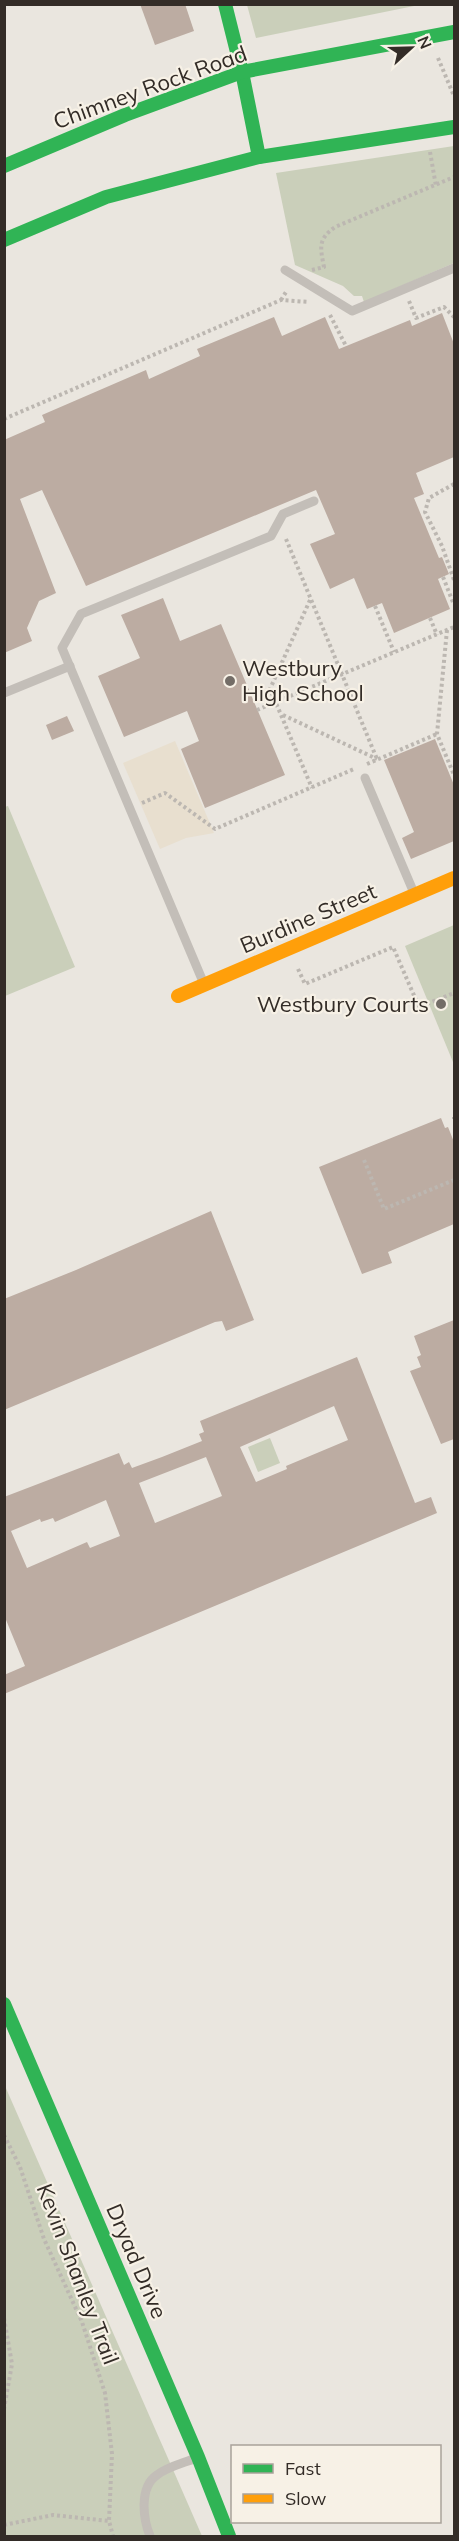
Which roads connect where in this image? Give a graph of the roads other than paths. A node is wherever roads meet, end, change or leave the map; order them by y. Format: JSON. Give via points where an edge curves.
{"nodes":[{"id":1,"x":225,"y":4,"type":"edge"},
{"id":2,"x":454,"y":32,"type":"edge"},
{"id":3,"x":242,"y":72,"type":"junction"},
{"id":4,"x":454,"y":127,"type":"edge"},
{"id":5,"x":259,"y":157,"type":"junction"},
{"id":6,"x":4,"y":166,"type":"edge"},
{"id":7,"x":4,"y":240,"type":"edge"},
{"id":8,"x":454,"y":268,"type":"edge"},
{"id":9,"x":285,"y":270,"type":"dead end"},
{"id":10,"x":314,"y":501,"type":"dead end"},
{"id":11,"x":70,"y":666,"type":"junction"},
{"id":12,"x":4,"y":693,"type":"edge"},
{"id":13,"x":365,"y":778,"type":"dead end"},
{"id":14,"x":454,"y":878,"type":"edge"},
{"id":15,"x":414,"y":895,"type":"junction"},
{"id":16,"x":204,"y":984,"type":"junction"},
{"id":17,"x":178,"y":996,"type":"dead end"},
{"id":18,"x":4,"y":2004,"type":"edge"},
{"id":19,"x":198,"y":2457,"type":"junction"},
{"id":20,"x":150,"y":2536,"type":"edge"},
{"id":21,"x":229,"y":2536,"type":"edge"}],
"edges":[{"from":1,"to":3,"type":"street"},
{"from":2,"to":3,"type":"street","name":"Chimney Rock Road"},
{"from":3,"to":5,"type":"street"},
{"from":3,"to":6,"type":"street","name":"Chimney Rock Road"},
{"from":4,"to":5,"type":"street"},
{"from":5,"to":7,"type":"street","via":[[106,197]]},
{"from":8,"to":9,"type":"lane","via":[[352,311]]},
{"from":10,"to":11,"type":"lane","via":[[283,514],[271,536],[81,614],[62,648]]},
{"from":11,"to":12,"type":"lane"},
{"from":11,"to":16,"type":"lane"},
{"from":13,"to":15,"type":"lane"},
{"from":14,"to":15,"type":"street","name":"Burdine Street"},
{"from":15,"to":16,"type":"street","name":"Burdine Street"},
{"from":16,"to":17,"type":"street","name":"Burdine Street"},
{"from":18,"to":19,"type":"street","name":"Dryad Drive"},
{"from":19,"to":20,"type":"lane","via":[[155,2476],[145,2492],[145,2525]]},
{"from":19,"to":21,"type":"street","name":"Dryad Drive"}]}
